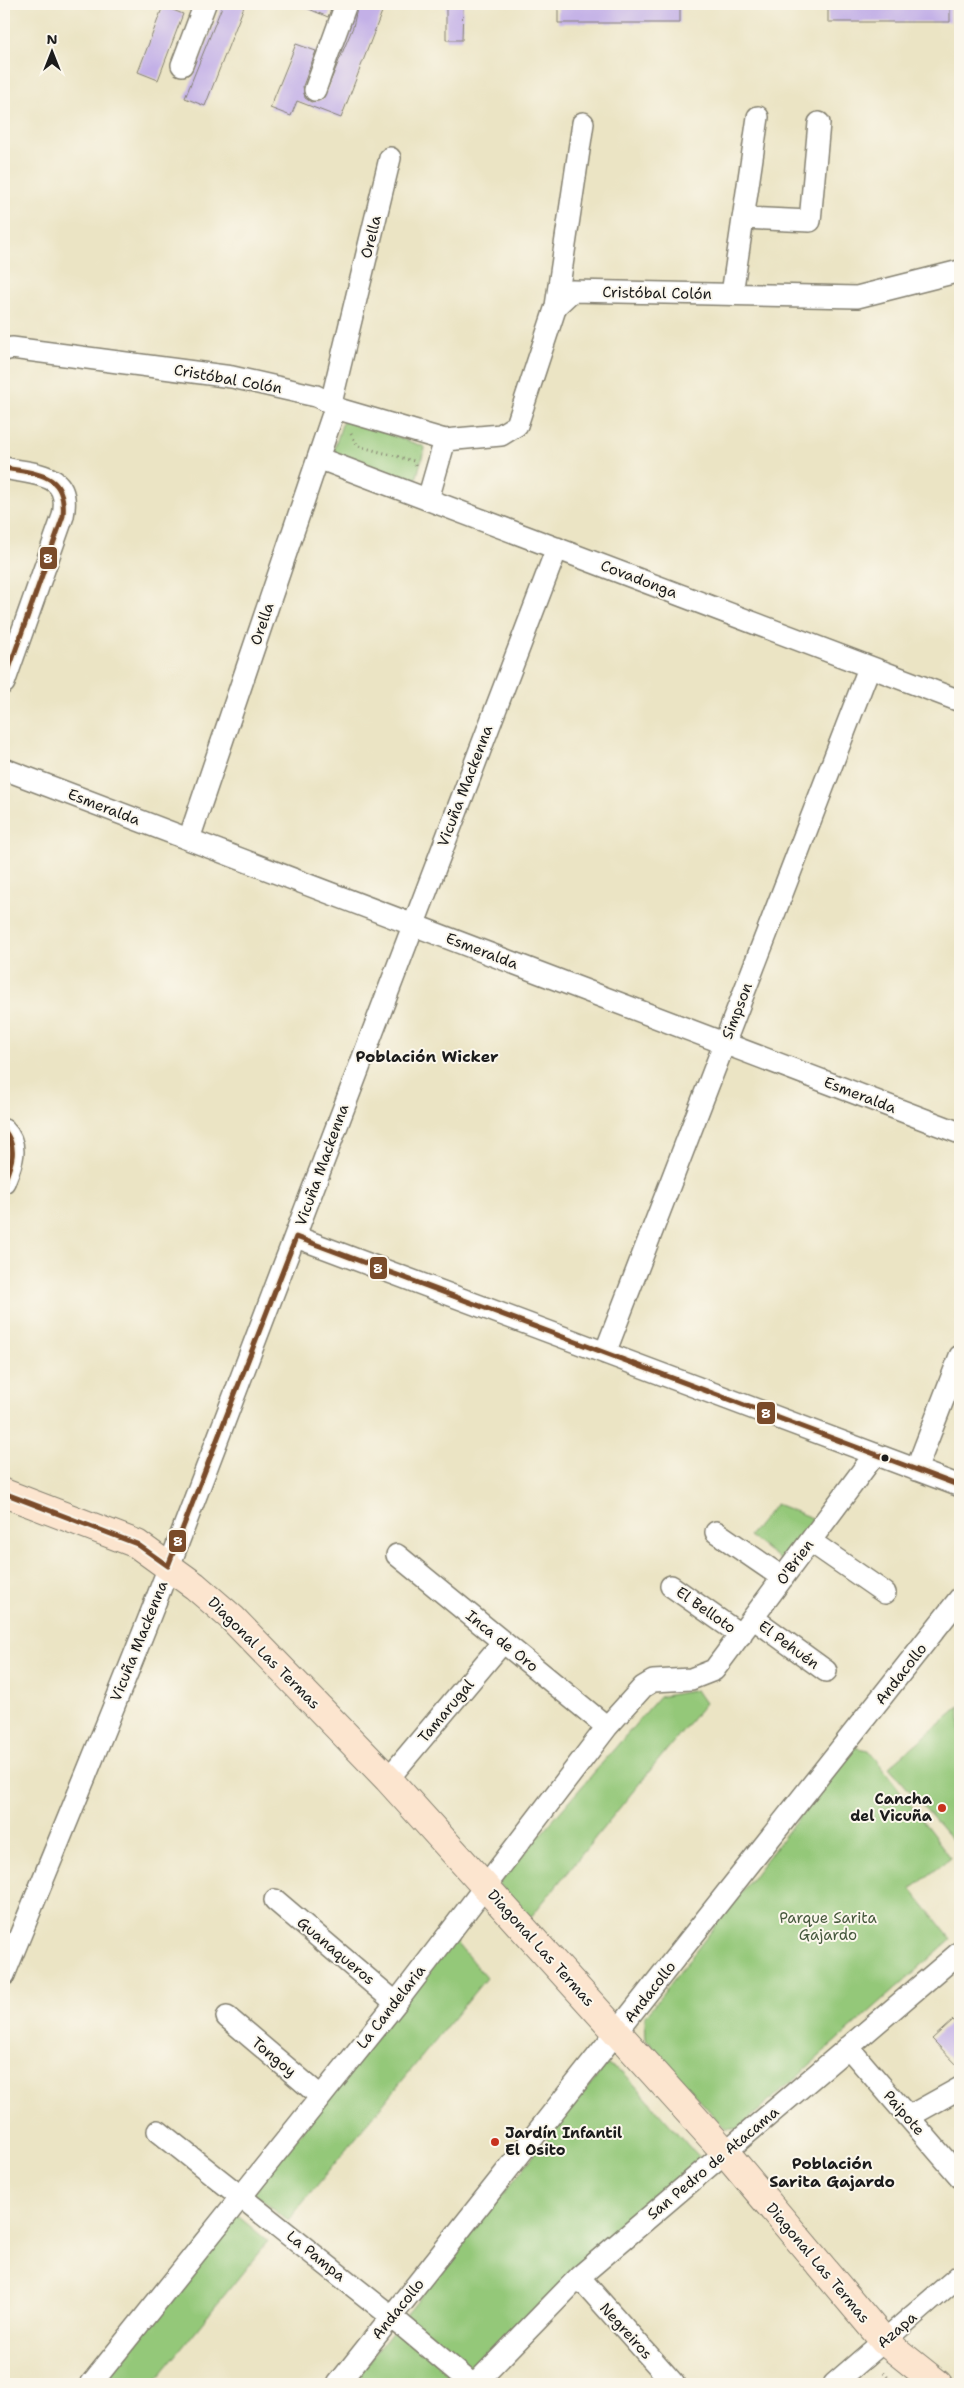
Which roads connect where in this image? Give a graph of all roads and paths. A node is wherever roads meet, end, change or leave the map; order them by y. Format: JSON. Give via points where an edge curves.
{"nodes":[{"id":1,"x":205,"y":4,"type":"edge"},
{"id":2,"x":346,"y":4,"type":"edge"},
{"id":3,"x":182,"y":65,"type":"dead end"},
{"id":4,"x":314,"y":90,"type":"dead end"},
{"id":5,"x":758,"y":116,"type":"dead end"},
{"id":6,"x":583,"y":123,"type":"dead end"},
{"id":7,"x":819,"y":123,"type":"dead end"},
{"id":8,"x":390,"y":158,"type":"dead end"},
{"id":9,"x":743,"y":218,"type":"junction"},
{"id":10,"x":960,"y":271,"type":"edge"},
{"id":11,"x":732,"y":294,"type":"junction"},
{"id":12,"x":556,"y":306,"type":"junction"},
{"id":13,"x":4,"y":350,"type":"edge"},
{"id":14,"x":333,"y":405,"type":"junction"},
{"id":15,"x":445,"y":440,"type":"junction"},
{"id":16,"x":318,"y":458,"type":"junction"},
{"id":17,"x":4,"y":468,"type":"edge"},
{"id":18,"x":428,"y":499,"type":"junction"},
{"id":19,"x":558,"y":548,"type":"junction"},
{"id":20,"x":869,"y":668,"type":"junction"},
{"id":21,"x":4,"y":683,"type":"edge"},
{"id":22,"x":960,"y":701,"type":"edge"},
{"id":23,"x":4,"y":769,"type":"edge"},
{"id":24,"x":189,"y":840,"type":"junction"},
{"id":25,"x":412,"y":925,"type":"junction"},
{"id":26,"x":724,"y":1044,"type":"junction"},
{"id":27,"x":4,"y":1130,"type":"edge"},
{"id":28,"x":960,"y":1133,"type":"edge"},
{"id":29,"x":4,"y":1182,"type":"edge"},
{"id":30,"x":296,"y":1236,"type":"junction"},
{"id":31,"x":605,"y":1353,"type":"junction"},
{"id":32,"x":960,"y":1356,"type":"edge"},
{"id":33,"x":875,"y":1454,"type":"junction"},
{"id":34,"x":916,"y":1470,"type":"junction"},
{"id":35,"x":960,"y":1486,"type":"edge"},
{"id":36,"x":4,"y":1493,"type":"edge"},
{"id":37,"x":716,"y":1532,"type":"dead end"},
{"id":38,"x":810,"y":1541,"type":"junction"},
{"id":39,"x":397,"y":1555,"type":"dead end"},
{"id":40,"x":168,"y":1566,"type":"junction"},
{"id":41,"x":783,"y":1578,"type":"junction"},
{"id":42,"x":671,"y":1586,"type":"dead end"},
{"id":43,"x":885,"y":1593,"type":"dead end"},
{"id":44,"x":960,"y":1598,"type":"edge"},
{"id":45,"x":747,"y":1627,"type":"junction"},
{"id":46,"x":503,"y":1642,"type":"junction"},
{"id":47,"x":714,"y":1670,"type":"joint"},
{"id":48,"x":826,"y":1671,"type":"dead end"},
{"id":49,"x":607,"y":1727,"type":"junction"},
{"id":50,"x":388,"y":1779,"type":"junction"},
{"id":51,"x":484,"y":1886,"type":"junction"},
{"id":52,"x":275,"y":1900,"type":"dead end"},
{"id":53,"x":960,"y":1952,"type":"edge"},
{"id":54,"x":4,"y":1975,"type":"edge"},
{"id":55,"x":396,"y":2003,"type":"junction"},
{"id":56,"x":227,"y":2017,"type":"dead end"},
{"id":57,"x":618,"y":2033,"type":"junction"},
{"id":58,"x":848,"y":2048,"type":"junction"},
{"id":59,"x":960,"y":2088,"type":"edge"},
{"id":60,"x":320,"y":2096,"type":"junction"},
{"id":61,"x":908,"y":2117,"type":"junction"},
{"id":62,"x":158,"y":2131,"type":"dead end"},
{"id":63,"x":726,"y":2153,"type":"junction"},
{"id":64,"x":960,"y":2177,"type":"edge"},
{"id":65,"x":241,"y":2196,"type":"junction"},
{"id":66,"x":960,"y":2275,"type":"edge"},
{"id":67,"x":579,"y":2277,"type":"junction"},
{"id":68,"x":392,"y":2316,"type":"junction"},
{"id":69,"x":888,"y":2345,"type":"junction"},
{"id":70,"x":91,"y":2384,"type":"edge"},
{"id":71,"x":338,"y":2384,"type":"edge"},
{"id":72,"x":473,"y":2384,"type":"edge"},
{"id":73,"x":674,"y":2384,"type":"edge"},
{"id":74,"x":834,"y":2384,"type":"edge"},
{"id":75,"x":909,"y":2384,"type":"edge"},
{"id":76,"x":938,"y":2384,"type":"edge"}],
"edges":[{"from":1,"to":3,"type":"street"},
{"from":2,"to":4,"type":"street"},
{"from":5,"to":9,"type":"street"},
{"from":6,"to":12,"type":"street"},
{"from":7,"to":9,"type":"street","via":[[810,221]]},
{"from":8,"to":14,"type":"street","name":"Orella"},
{"from":9,"to":11,"type":"street"},
{"from":10,"to":11,"type":"street","name":"Cristóbal Colón","via":[[857,297]]},
{"from":11,"to":12,"type":"street","name":"Cristóbal Colón","via":[[572,291]]},
{"from":12,"to":15,"type":"street","name":"Cristóbal Colón","via":[[517,425],[501,435]]},
{"from":13,"to":14,"type":"street","name":"Cristóbal Colón","via":[[12,348],[232,377],[316,396]]},
{"from":14,"to":15,"type":"street","name":"Cristóbal Colón"},
{"from":14,"to":16,"type":"street","name":"Orella"},
{"from":14,"to":18,"type":"path","via":[[358,446],[414,461]]},
{"from":15,"to":18,"type":"street"},
{"from":16,"to":18,"type":"street","name":"Covadonga"},
{"from":16,"to":24,"type":"street","name":"Orella"},
{"from":17,"to":21,"type":"street","via":[[53,480],[66,497],[63,516]]},
{"from":18,"to":19,"type":"street","name":"Covadonga"},
{"from":19,"to":20,"type":"street","name":"Covadonga"},
{"from":19,"to":25,"type":"street","name":"Vicuña Mackenna"},
{"from":20,"to":22,"type":"street","name":"Covadonga"},
{"from":20,"to":26,"type":"street","name":"Simpson"},
{"from":23,"to":24,"type":"street","name":"Esmeralda"},
{"from":24,"to":25,"type":"street","name":"Esmeralda"},
{"from":25,"to":26,"type":"street","name":"Esmeralda"},
{"from":25,"to":30,"type":"street","name":"Vicuña Mackenna"},
{"from":26,"to":28,"type":"street","name":"Esmeralda"},
{"from":26,"to":31,"type":"street","name":"Simpson"},
{"from":27,"to":29,"type":"street","via":[[12,1142],[13,1156]]},
{"from":30,"to":31,"type":"street"},
{"from":30,"to":40,"type":"street","name":"Vicuña Mackenna"},
{"from":31,"to":33,"type":"street"},
{"from":32,"to":34,"type":"street"},
{"from":33,"to":34,"type":"street"},
{"from":33,"to":38,"type":"street","name":"O'Brien"},
{"from":34,"to":35,"type":"street"},
{"from":36,"to":40,"type":"main road","name":"Diagonal Las Termas","via":[[137,1544]]},
{"from":37,"to":41,"type":"street"},
{"from":38,"to":41,"type":"street","name":"O'Brien"},
{"from":38,"to":43,"type":"street"},
{"from":39,"to":46,"type":"street","name":"Inca de Oro"},
{"from":40,"to":50,"type":"main road","name":"Diagonal Las Termas","via":[[232,1618]]},
{"from":40,"to":54,"type":"street","name":"Vicuña Mackenna"},
{"from":41,"to":45,"type":"street","name":"O'Brien"},
{"from":42,"to":45,"type":"street","name":"El Belloto"},
{"from":44,"to":57,"type":"street","name":"Andacollo"},
{"from":45,"to":47,"type":"street","name":"O'Brien"},
{"from":45,"to":48,"type":"street","name":"El Pehuén"},
{"from":46,"to":49,"type":"street","name":"Inca de Oro"},
{"from":46,"to":50,"type":"street","name":"Tamarugal"},
{"from":47,"to":49,"type":"street","name":"La Candelaria","via":[[691,1679],[653,1681],[642,1687]]},
{"from":49,"to":51,"type":"street","name":"La Candelaria"},
{"from":50,"to":51,"type":"main road","name":"Diagonal Las Termas"},
{"from":51,"to":55,"type":"street","name":"La Candelaria"},
{"from":51,"to":57,"type":"main road","name":"Diagonal Las Termas"},
{"from":52,"to":55,"type":"street","name":"Guanaqueros"},
{"from":53,"to":58,"type":"street","name":"San Pedro de Atacama"},
{"from":55,"to":60,"type":"street","name":"La Candelaria"},
{"from":56,"to":60,"type":"street","name":"Tongoy"},
{"from":57,"to":63,"type":"main road","name":"Diagonal Las Termas"},
{"from":57,"to":68,"type":"street","name":"Andacollo"},
{"from":58,"to":61,"type":"street","name":"Paipote"},
{"from":58,"to":63,"type":"street","name":"San Pedro de Atacama"},
{"from":59,"to":61,"type":"street"},
{"from":60,"to":65,"type":"street","name":"La Candelaria"},
{"from":61,"to":64,"type":"street","name":"Paipote"},
{"from":62,"to":65,"type":"street","name":"La Pampa"},
{"from":63,"to":67,"type":"street","name":"San Pedro de Atacama"},
{"from":63,"to":69,"type":"main road","name":"Diagonal Las Termas"},
{"from":65,"to":68,"type":"street","name":"La Pampa"},
{"from":65,"to":70,"type":"street","name":"La Candelaria"},
{"from":66,"to":69,"type":"street","name":"Azapa"},
{"from":67,"to":72,"type":"street","name":"San Pedro de Atacama"},
{"from":67,"to":73,"type":"street","name":"Negreiros"},
{"from":68,"to":71,"type":"street","name":"Andacollo"},
{"from":68,"to":72,"type":"street","name":"La Pampa"},
{"from":69,"to":74,"type":"street","name":"Azapa"},
{"from":69,"to":75,"type":"main road","name":"Diagonal Las Termas"},
{"from":69,"to":76,"type":"main road","name":"Diagonal Las Termas"}]}
